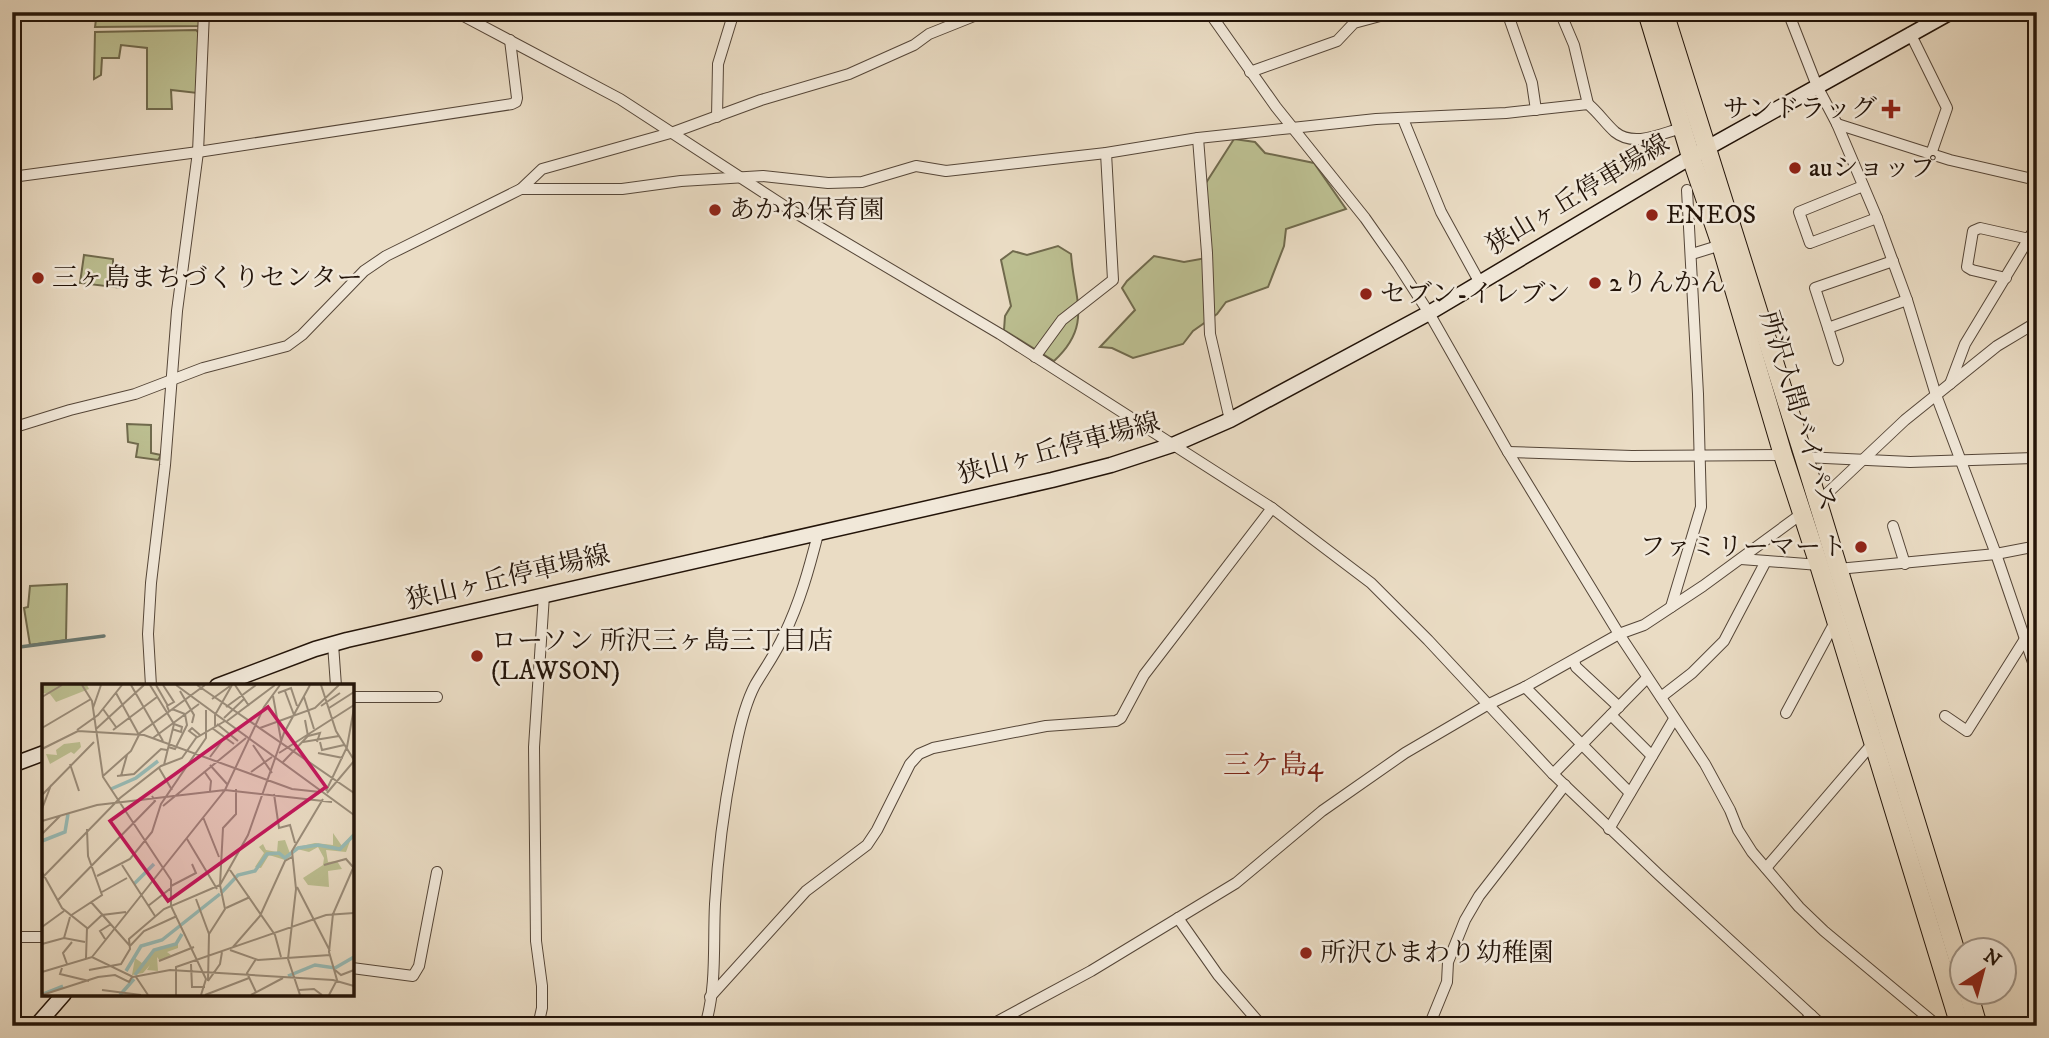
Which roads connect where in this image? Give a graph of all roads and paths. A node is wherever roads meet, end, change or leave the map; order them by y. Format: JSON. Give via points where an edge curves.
{"nodes":[{"id":1,"x":204,"y":12,"type":"edge"},
{"id":2,"x":456,"y":12,"type":"edge"},
{"id":3,"x":727,"y":12,"type":"edge"},
{"id":4,"x":984,"y":12,"type":"edge"},
{"id":5,"x":1209,"y":12,"type":"edge"},
{"id":6,"x":1395,"y":12,"type":"edge"},
{"id":7,"x":1507,"y":12,"type":"edge"},
{"id":8,"x":1560,"y":12,"type":"edge"},
{"id":9,"x":1647,"y":12,"type":"edge"},
{"id":10,"x":1664,"y":12,"type":"edge"},
{"id":11,"x":1788,"y":12,"type":"edge"},
{"id":12,"x":1951,"y":12,"type":"edge"},
{"id":13,"x":1910,"y":33,"type":"junction"},
{"id":14,"x":510,"y":40,"type":"junction"},
{"id":15,"x":1250,"y":72,"type":"junction"},
{"id":16,"x":1817,"y":86,"type":"junction"},
{"id":17,"x":1588,"y":104,"type":"junction"},
{"id":18,"x":1536,"y":110,"type":"junction"},
{"id":19,"x":717,"y":117,"type":"junction"},
{"id":20,"x":1403,"y":120,"type":"junction"},
{"id":21,"x":1837,"y":124,"type":"junction"},
{"id":22,"x":1292,"y":128,"type":"junction"},
{"id":23,"x":1675,"y":130,"type":"dead end"},
{"id":24,"x":674,"y":132,"type":"junction"},
{"id":25,"x":1198,"y":138,"type":"junction"},
{"id":26,"x":198,"y":152,"type":"junction"},
{"id":27,"x":1699,"y":152,"type":"junction"},
{"id":28,"x":1106,"y":153,"type":"junction"},
{"id":29,"x":1931,"y":154,"type":"junction"},
{"id":30,"x":12,"y":177,"type":"edge"},
{"id":31,"x":738,"y":177,"type":"junction"},
{"id":32,"x":2037,"y":180,"type":"edge"},
{"id":33,"x":1863,"y":186,"type":"junction"},
{"id":34,"x":521,"y":190,"type":"junction"},
{"id":35,"x":1687,"y":190,"type":"dead end"},
{"id":36,"x":1877,"y":218,"type":"junction"},
{"id":37,"x":2037,"y":225,"type":"edge"},
{"id":38,"x":2029,"y":239,"type":"junction"},
{"id":39,"x":1721,"y":245,"type":"junction"},
{"id":40,"x":1692,"y":254,"type":"junction"},
{"id":41,"x":1893,"y":261,"type":"junction"},
{"id":42,"x":2006,"y":278,"type":"junction"},
{"id":43,"x":1480,"y":283,"type":"junction"},
{"id":44,"x":1907,"y":300,"type":"junction"},
{"id":45,"x":1429,"y":313,"type":"junction"},
{"id":46,"x":2037,"y":321,"type":"edge"},
{"id":47,"x":1828,"y":328,"type":"junction"},
{"id":48,"x":1035,"y":357,"type":"junction"},
{"id":49,"x":1838,"y":360,"type":"dead end"},
{"id":50,"x":170,"y":380,"type":"junction"},
{"id":51,"x":1950,"y":384,"type":"junction"},
{"id":52,"x":1936,"y":395,"type":"junction"},
{"id":53,"x":1230,"y":420,"type":"junction"},
{"id":54,"x":12,"y":428,"type":"edge"},
{"id":55,"x":1175,"y":444,"type":"junction"},
{"id":56,"x":1508,"y":452,"type":"junction"},
{"id":57,"x":1783,"y":455,"type":"junction"},
{"id":58,"x":1700,"y":456,"type":"junction"},
{"id":59,"x":1804,"y":457,"type":"junction"},
{"id":60,"x":2037,"y":458,"type":"edge"},
{"id":61,"x":1862,"y":460,"type":"junction"},
{"id":62,"x":1960,"y":462,"type":"junction"},
{"id":63,"x":1818,"y":503,"type":"junction"},
{"id":64,"x":1272,"y":508,"type":"junction"},
{"id":65,"x":1801,"y":513,"type":"junction"},
{"id":66,"x":1893,"y":526,"type":"dead end"},
{"id":67,"x":818,"y":534,"type":"junction"},
{"id":68,"x":2037,"y":546,"type":"edge"},
{"id":69,"x":1996,"y":554,"type":"junction"},
{"id":70,"x":1741,"y":559,"type":"junction"},
{"id":71,"x":1766,"y":561,"type":"junction"},
{"id":72,"x":1905,"y":564,"type":"junction"},
{"id":73,"x":1819,"y":565,"type":"junction"},
{"id":74,"x":1838,"y":569,"type":"junction"},
{"id":75,"x":544,"y":595,"type":"junction"},
{"id":76,"x":1671,"y":607,"type":"junction"},
{"id":77,"x":1836,"y":620,"type":"junction"},
{"id":78,"x":1619,"y":634,"type":"junction"},
{"id":79,"x":2025,"y":639,"type":"junction"},
{"id":80,"x":332,"y":644,"type":"junction"},
{"id":81,"x":1574,"y":661,"type":"junction"},
{"id":82,"x":2037,"y":674,"type":"edge"},
{"id":83,"x":1647,"y":678,"type":"junction"},
{"id":84,"x":151,"y":684,"type":"edge"},
{"id":85,"x":222,"y":684,"type":"edge"},
{"id":86,"x":336,"y":684,"type":"edge"},
{"id":87,"x":1525,"y":687,"type":"junction"},
{"id":88,"x":354,"y":697,"type":"edge"},
{"id":89,"x":437,"y":697,"type":"dead end"},
{"id":90,"x":1661,"y":697,"type":"junction"},
{"id":91,"x":1487,"y":705,"type":"junction"},
{"id":92,"x":1615,"y":711,"type":"junction"},
{"id":93,"x":1786,"y":713,"type":"dead end"},
{"id":94,"x":1945,"y":716,"type":"dead end"},
{"id":95,"x":1674,"y":719,"type":"junction"},
{"id":96,"x":1873,"y":743,"type":"junction"},
{"id":97,"x":1582,"y":744,"type":"junction"},
{"id":98,"x":42,"y":754,"type":"edge"},
{"id":99,"x":1652,"y":756,"type":"junction"},
{"id":100,"x":12,"y":765,"type":"edge"},
{"id":101,"x":1553,"y":774,"type":"junction"},
{"id":102,"x":1565,"y":785,"type":"junction"},
{"id":103,"x":1630,"y":793,"type":"junction"},
{"id":104,"x":1609,"y":829,"type":"junction"},
{"id":105,"x":1766,"y":868,"type":"junction"},
{"id":106,"x":437,"y":872,"type":"dead end"},
{"id":107,"x":1178,"y":918,"type":"junction"},
{"id":108,"x":1951,"y":936,"type":"edge"},
{"id":109,"x":12,"y":937,"type":"edge"},
{"id":110,"x":42,"y":937,"type":"edge"},
{"id":111,"x":354,"y":968,"type":"edge"},
{"id":112,"x":62,"y":996,"type":"edge"},
{"id":113,"x":710,"y":997,"type":"junction"},
{"id":114,"x":1972,"y":1006,"type":"edge"},
{"id":115,"x":1811,"y":1015,"type":"junction"},
{"id":116,"x":36,"y":1026,"type":"edge"},
{"id":117,"x":538,"y":1026,"type":"edge"},
{"id":118,"x":705,"y":1026,"type":"edge"},
{"id":119,"x":989,"y":1026,"type":"edge"},
{"id":120,"x":1262,"y":1026,"type":"edge"},
{"id":121,"x":1429,"y":1026,"type":"edge"},
{"id":122,"x":1801,"y":1026,"type":"edge"},
{"id":123,"x":1824,"y":1026,"type":"edge"},
{"id":124,"x":1938,"y":1026,"type":"edge"},
{"id":125,"x":1961,"y":1026,"type":"edge"},
{"id":126,"x":1978,"y":1026,"type":"edge"}],
"edges":[{"from":1,"to":26,"type":"street"},
{"from":2,"to":14,"type":"street"},
{"from":3,"to":19,"type":"street","via":[[733,15],[718,64]]},
{"from":4,"to":19,"type":"street","via":[[849,74]]},
{"from":5,"to":15,"type":"street"},
{"from":6,"to":15,"type":"street","via":[[1354,23],[1337,41]]},
{"from":7,"to":18,"type":"street","via":[[1532,83]]},
{"from":8,"to":17,"type":"street","via":[[1574,45]]},
{"from":9,"to":27,"type":"highway","name":"所沢入間バイパス"},
{"from":10,"to":27,"type":"highway","name":"所沢入間バイパス"},
{"from":11,"to":16,"type":"street"},
{"from":12,"to":13,"type":"main road","name":"狭山ヶ丘停車場線"},
{"from":13,"to":16,"type":"main road","name":"狭山ヶ丘停車場線"},
{"from":13,"to":29,"type":"street","via":[[1947,108]]},
{"from":14,"to":24,"type":"street"},
{"from":14,"to":26,"type":"street","via":[[517,98],[512,104]]},
{"from":15,"to":22,"type":"street"},
{"from":16,"to":21,"type":"street"},
{"from":16,"to":27,"type":"main road","name":"狭山ヶ丘停車場線"},
{"from":17,"to":18,"type":"street"},
{"from":17,"to":23,"type":"street","via":[[1624,138],[1653,137]]},
{"from":18,"to":20,"type":"street"},
{"from":19,"to":24,"type":"street"},
{"from":20,"to":22,"type":"street"},
{"from":20,"to":43,"type":"street","via":[[1441,212]]},
{"from":21,"to":29,"type":"street"},
{"from":21,"to":33,"type":"street"},
{"from":22,"to":25,"type":"street"},
{"from":22,"to":45,"type":"street","via":[[1365,218]]},
{"from":24,"to":31,"type":"street"},
{"from":24,"to":34,"type":"street","via":[[542,169]]},
{"from":25,"to":28,"type":"street"},
{"from":25,"to":53,"type":"street","via":[[1210,334]]},
{"from":26,"to":30,"type":"street"},
{"from":26,"to":50,"type":"street"},
{"from":27,"to":39,"type":"highway","name":"所沢入間バイパス"},
{"from":27,"to":43,"type":"main road","name":"狭山ヶ丘停車場線"},
{"from":27,"to":59,"type":"highway","name":"所沢入間バイパス"},
{"from":28,"to":31,"type":"street","via":[[946,170],[916,166],[862,182]]},
{"from":28,"to":48,"type":"street","via":[[1113,280],[1062,320]]},
{"from":29,"to":32,"type":"street"},
{"from":31,"to":34,"type":"street","via":[[622,189]]},
{"from":31,"to":48,"type":"street"},
{"from":33,"to":36,"type":"street"},
{"from":33,"to":36,"type":"street","via":[[1799,212],[1810,243]]},
{"from":34,"to":50,"type":"street","via":[[386,256],[287,346]]},
{"from":35,"to":40,"type":"street"},
{"from":36,"to":41,"type":"street"},
{"from":37,"to":38,"type":"street"},
{"from":38,"to":42,"type":"street"},
{"from":38,"to":42,"type":"street","via":[[1980,228],[1973,231],[1967,267]]},
{"from":39,"to":40,"type":"street"},
{"from":39,"to":57,"type":"highway","name":"所沢入間バイパス"},
{"from":40,"to":58,"type":"street"},
{"from":41,"to":44,"type":"street"},
{"from":41,"to":47,"type":"street","via":[[1815,288]]},
{"from":42,"to":51,"type":"street","via":[[1965,344]]},
{"from":43,"to":45,"type":"main road","name":"狭山ヶ丘停車場線"},
{"from":44,"to":47,"type":"street"},
{"from":44,"to":52,"type":"street"},
{"from":45,"to":53,"type":"main road","name":"狭山ヶ丘停車場線"},
{"from":45,"to":56,"type":"street"},
{"from":46,"to":51,"type":"street"},
{"from":47,"to":49,"type":"street"},
{"from":48,"to":55,"type":"street"},
{"from":50,"to":54,"type":"street"},
{"from":50,"to":84,"type":"street","via":[[150,596]]},
{"from":51,"to":52,"type":"street"},
{"from":52,"to":61,"type":"street"},
{"from":52,"to":62,"type":"street"},
{"from":53,"to":55,"type":"main road","name":"狭山ヶ丘停車場線"},
{"from":55,"to":64,"type":"street"},
{"from":55,"to":67,"type":"main road","name":"狭山ヶ丘停車場線","via":[[1076,474]]},
{"from":56,"to":58,"type":"street"},
{"from":56,"to":78,"type":"street"},
{"from":57,"to":58,"type":"street"},
{"from":57,"to":65,"type":"highway","name":"所沢入間バイパス"},
{"from":58,"to":76,"type":"street","via":[[1701,506]]},
{"from":59,"to":61,"type":"street"},
{"from":59,"to":63,"type":"highway","name":"所沢入間バイパス"},
{"from":60,"to":62,"type":"street"},
{"from":61,"to":62,"type":"street"},
{"from":61,"to":63,"type":"street"},
{"from":62,"to":69,"type":"street"},
{"from":63,"to":65,"type":"street"},
{"from":63,"to":74,"type":"highway","name":"所沢入間バイパス"},
{"from":64,"to":91,"type":"street","via":[[1371,583]]},
{"from":64,"to":113,"type":"street","via":[[1144,675],[1121,718],[1022,730],[919,754],[867,845],[806,891]]},
{"from":65,"to":70,"type":"street"},
{"from":65,"to":73,"type":"highway","name":"所沢入間バイパス"},
{"from":66,"to":72,"type":"street"},
{"from":67,"to":75,"type":"main road","name":"狭山ヶ丘停車場線"},
{"from":67,"to":113,"type":"street","via":[[805,586],[743,714],[717,865]]},
{"from":68,"to":69,"type":"street"},
{"from":69,"to":72,"type":"street"},
{"from":69,"to":79,"type":"street"},
{"from":70,"to":71,"type":"street"},
{"from":70,"to":76,"type":"street"},
{"from":71,"to":73,"type":"street"},
{"from":71,"to":90,"type":"street","via":[[1724,640]]},
{"from":72,"to":74,"type":"street"},
{"from":73,"to":77,"type":"highway","name":"所沢入間バイパス"},
{"from":74,"to":108,"type":"highway","name":"所沢入間バイパス"},
{"from":75,"to":80,"type":"main road","name":"狭山ヶ丘停車場線"},
{"from":75,"to":117,"type":"street","via":[[534,747],[536,941],[542,986]]},
{"from":76,"to":78,"type":"street","via":[[1644,625]]},
{"from":77,"to":93,"type":"street"},
{"from":77,"to":96,"type":"highway","name":"所沢入間バイパス"},
{"from":78,"to":81,"type":"street"},
{"from":78,"to":83,"type":"street"},
{"from":79,"to":82,"type":"street"},
{"from":79,"to":94,"type":"street","via":[[1967,731]]},
{"from":80,"to":85,"type":"main road","name":"狭山ヶ丘停車場線"},
{"from":80,"to":86,"type":"street"},
{"from":81,"to":87,"type":"street"},
{"from":81,"to":92,"type":"street"},
{"from":83,"to":90,"type":"street"},
{"from":83,"to":92,"type":"street"},
{"from":87,"to":91,"type":"street"},
{"from":87,"to":97,"type":"street"},
{"from":88,"to":89,"type":"street"},
{"from":90,"to":95,"type":"street"},
{"from":91,"to":101,"type":"street"},
{"from":91,"to":107,"type":"street","via":[[1372,775],[1236,883]]},
{"from":92,"to":97,"type":"street"},
{"from":92,"to":99,"type":"street"},
{"from":95,"to":99,"type":"street"},
{"from":95,"to":105,"type":"street","via":[[1705,764],[1738,830]]},
{"from":96,"to":105,"type":"street"},
{"from":96,"to":125,"type":"highway","name":"所沢入間バイパス"},
{"from":97,"to":101,"type":"street"},
{"from":97,"to":103,"type":"street"},
{"from":98,"to":100,"type":"main road"},
{"from":99,"to":103,"type":"street"},
{"from":101,"to":102,"type":"street"},
{"from":102,"to":104,"type":"street"},
{"from":102,"to":121,"type":"street","via":[[1465,920]]},
{"from":103,"to":104,"type":"street"},
{"from":104,"to":115,"type":"street"},
{"from":105,"to":124,"type":"street","via":[[1824,932]]},
{"from":106,"to":111,"type":"street","via":[[419,966],[413,976]]},
{"from":107,"to":119,"type":"street"},
{"from":107,"to":120,"type":"street"},
{"from":109,"to":110,"type":"street"},
{"from":112,"to":116,"type":"main road"},
{"from":113,"to":118,"type":"street"},
{"from":114,"to":126,"type":"highway"},
{"from":115,"to":122,"type":"street"},
{"from":115,"to":123,"type":"street"}]}
